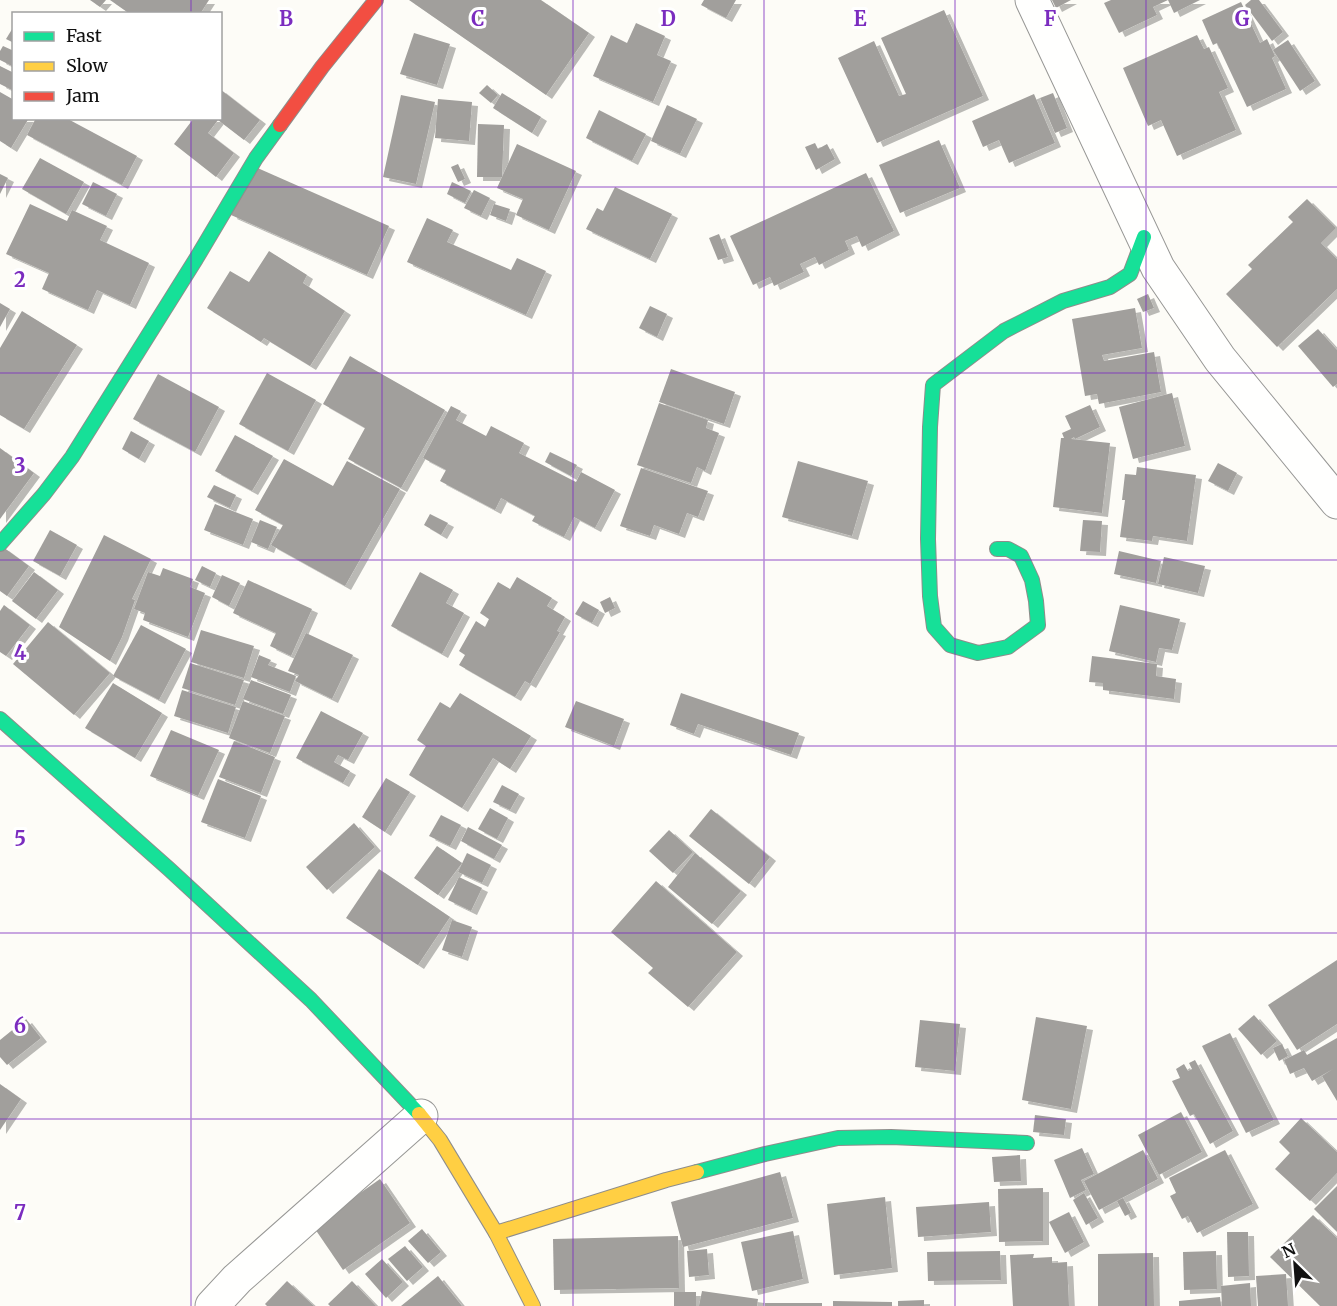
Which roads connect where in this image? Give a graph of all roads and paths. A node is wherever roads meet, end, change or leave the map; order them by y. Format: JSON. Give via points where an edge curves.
{"nodes":[{"id":1,"x":376,"y":0,"type":"edge"},
{"id":2,"x":1032,"y":0,"type":"edge"},
{"id":3,"x":1144,"y":237,"type":"junction"},
{"id":4,"x":1337,"y":502,"type":"edge"},
{"id":5,"x":0,"y":544,"type":"edge"},
{"id":6,"x":997,"y":549,"type":"dead end"},
{"id":7,"x":0,"y":719,"type":"edge"},
{"id":8,"x":421,"y":1116,"type":"junction"},
{"id":9,"x":1028,"y":1143,"type":"dead end"},
{"id":10,"x":496,"y":1233,"type":"junction"},
{"id":11,"x":212,"y":1306,"type":"edge"},
{"id":12,"x":533,"y":1306,"type":"edge"}],
"edges":[{"from":1,"to":5,"type":"street","via":[[255,158],[72,457],[45,495]]},
{"from":2,"to":3,"type":"street"},
{"from":3,"to":4,"type":"street","via":[[1158,268],[1220,359]]},
{"from":3,"to":6,"type":"street","via":[[1130,274],[1110,287],[1064,301],[1004,331],[933,384],[930,596],[934,627],[950,645],[978,653],[1008,647],[1038,625],[1032,580],[1021,556],[1008,549]]},
{"from":7,"to":8,"type":"street","via":[[311,1000]]},
{"from":8,"to":10,"type":"street","via":[[440,1140]]},
{"from":8,"to":11,"type":"street"},
{"from":9,"to":10,"type":"street","via":[[838,1138],[666,1180]]},
{"from":10,"to":12,"type":"street"}]}
